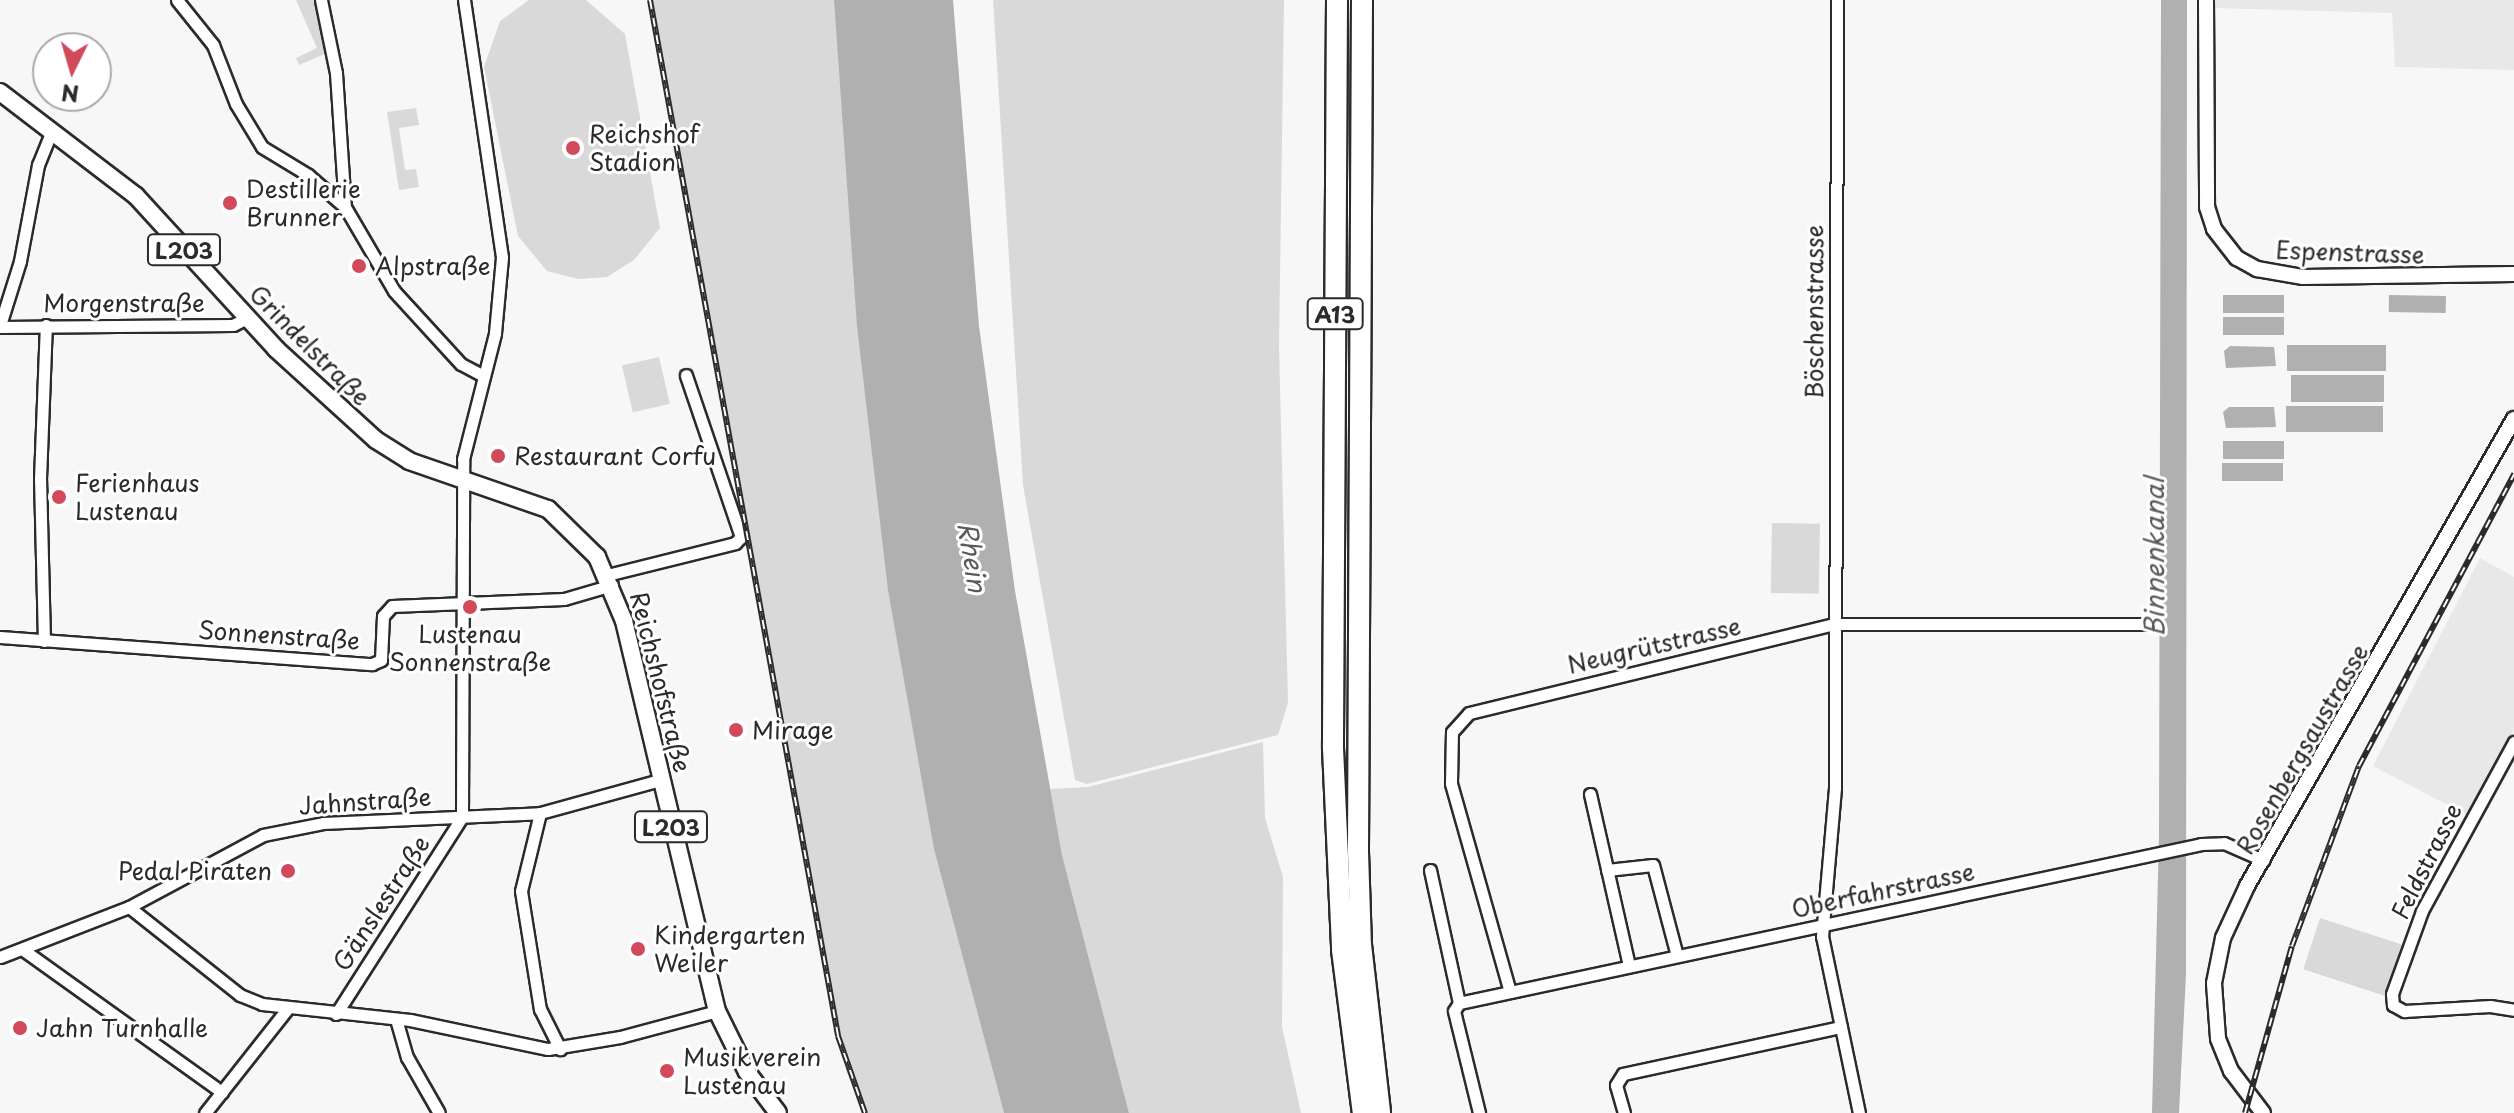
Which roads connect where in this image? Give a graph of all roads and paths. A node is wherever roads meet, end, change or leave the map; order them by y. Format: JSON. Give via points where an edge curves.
{"nodes":[{"id":1,"x":177,"y":0,"type":"edge"},
{"id":2,"x":321,"y":0,"type":"edge"},
{"id":3,"x":464,"y":0,"type":"edge"},
{"id":4,"x":1337,"y":0,"type":"edge"},
{"id":5,"x":1362,"y":0,"type":"edge"},
{"id":6,"x":1837,"y":0,"type":"edge"},
{"id":7,"x":2206,"y":0,"type":"edge"},
{"id":8,"x":0,"y":92,"type":"edge"},
{"id":9,"x":51,"y":132,"type":"junction"},
{"id":10,"x":345,"y":207,"type":"junction"},
{"id":11,"x":2514,"y":262,"type":"edge"},
{"id":12,"x":2514,"y":274,"type":"edge"},
{"id":13,"x":2491,"y":276,"type":"junction"},
{"id":14,"x":247,"y":318,"type":"junction"},
{"id":15,"x":46,"y":325,"type":"junction"},
{"id":16,"x":0,"y":326,"type":"edge"},
{"id":17,"x":686,"y":375,"type":"dead end"},
{"id":18,"x":484,"y":376,"type":"junction"},
{"id":19,"x":2514,"y":419,"type":"edge"},
{"id":20,"x":462,"y":478,"type":"junction"},
{"id":21,"x":610,"y":580,"type":"junction"},
{"id":22,"x":462,"y":604,"type":"junction"},
{"id":23,"x":1835,"y":624,"type":"junction"},
{"id":24,"x":2145,"y":624,"type":"dead end"},
{"id":25,"x":0,"y":637,"type":"edge"},
{"id":26,"x":44,"y":641,"type":"junction"},
{"id":27,"x":2514,"y":742,"type":"edge"},
{"id":28,"x":660,"y":780,"type":"junction"},
{"id":29,"x":1590,"y":794,"type":"dead end"},
{"id":30,"x":540,"y":813,"type":"junction"},
{"id":31,"x":462,"y":817,"type":"junction"},
{"id":32,"x":2263,"y":860,"type":"junction"},
{"id":33,"x":1430,"y":870,"type":"dead end"},
{"id":34,"x":1607,"y":870,"type":"junction"},
{"id":35,"x":129,"y":907,"type":"junction"},
{"id":36,"x":1825,"y":925,"type":"junction"},
{"id":37,"x":22,"y":949,"type":"junction"},
{"id":38,"x":1677,"y":956,"type":"junction"},
{"id":39,"x":0,"y":957,"type":"edge"},
{"id":40,"x":1629,"y":966,"type":"junction"},
{"id":41,"x":1510,"y":992,"type":"junction"},
{"id":42,"x":1459,"y":1003,"type":"junction"},
{"id":43,"x":288,"y":1008,"type":"junction"},
{"id":44,"x":2514,"y":1010,"type":"edge"},
{"id":45,"x":717,"y":1011,"type":"junction"},
{"id":46,"x":336,"y":1014,"type":"junction"},
{"id":47,"x":396,"y":1019,"type":"junction"},
{"id":48,"x":1841,"y":1027,"type":"junction"},
{"id":49,"x":560,"y":1049,"type":"junction"},
{"id":50,"x":222,"y":1092,"type":"junction"},
{"id":51,"x":205,"y":1113,"type":"edge"},
{"id":52,"x":439,"y":1113,"type":"edge"},
{"id":53,"x":778,"y":1113,"type":"edge"},
{"id":54,"x":1363,"y":1113,"type":"edge"},
{"id":55,"x":1380,"y":1113,"type":"edge"},
{"id":56,"x":1479,"y":1113,"type":"edge"},
{"id":57,"x":1624,"y":1113,"type":"edge"},
{"id":58,"x":1859,"y":1113,"type":"edge"},
{"id":59,"x":2263,"y":1113,"type":"edge"}],
"edges":[{"from":1,"to":10,"type":"street","via":[[213,45],[239,110],[262,147],[308,175]]},
{"from":2,"to":10,"type":"street","via":[[336,73]]},
{"from":3,"to":18,"type":"street","via":[[502,257],[495,333]]},
{"from":4,"to":54,"type":"highway","number":"A13","via":[[1333,748],[1342,950]]},
{"from":5,"to":55,"type":"highway","number":"A13","via":[[1358,852],[1361,945]]},
{"from":6,"to":23,"type":"street","name":"Böschenstrasse"},
{"from":7,"to":13,"type":"street","name":"Espenstrasse","via":[[2207,207],[2214,229],[2237,258],[2288,276]]},
{"from":8,"to":9,"type":"main road","name":"Grindelstraße","number":"L203"},
{"from":9,"to":14,"type":"main road","name":"Grindelstraße","number":"L203","via":[[136,196]]},
{"from":9,"to":16,"type":"street","name":"Morgenstraße","via":[[38,165],[19,264]]},
{"from":10,"to":18,"type":"street","via":[[394,291],[461,364]]},
{"from":11,"to":13,"type":"street"},
{"from":12,"to":13,"type":"street","name":"Espenstrasse"},
{"from":14,"to":15,"type":"street","name":"Morgenstraße","via":[[233,325]]},
{"from":14,"to":20,"type":"main road","name":"Grindelstraße","number":"L203","via":[[376,440],[409,461]]},
{"from":15,"to":16,"type":"street","name":"Morgenstraße"},
{"from":15,"to":26,"type":"street","via":[[40,479]]},
{"from":17,"to":21,"type":"street","name":"Reichshofstraße","via":[[741,537]]},
{"from":18,"to":20,"type":"street"},
{"from":19,"to":32,"type":"street","name":"Rosenbergsaustrasse"},
{"from":20,"to":21,"type":"main road","name":"Reichshofstraße","number":"L203","via":[[548,509],[580,536]]},
{"from":20,"to":22,"type":"street"},
{"from":21,"to":22,"type":"street","via":[[564,599]]},
{"from":21,"to":28,"type":"main road","name":"Reichshofstraße","number":"L203"},
{"from":22,"to":26,"type":"street","name":"Sonnenstraße","via":[[385,609],[384,651],[372,664]]},
{"from":22,"to":31,"type":"street"},
{"from":23,"to":24,"type":"street","name":"Neugrütstrasse"},
{"from":23,"to":36,"type":"street","name":"Böschenstrasse","via":[[1835,788]]},
{"from":23,"to":41,"type":"street","name":"Neugrütstrasse","via":[[1507,703],[1457,720],[1452,732],[1453,795]]},
{"from":25,"to":26,"type":"street","name":"Sonnenstraße"},
{"from":27,"to":44,"type":"street","name":"Feldstrasse","via":[[2422,911],[2394,985],[2393,1005],[2404,1011],[2490,1006]]},
{"from":28,"to":30,"type":"street","name":"Jahnstraße"},
{"from":28,"to":45,"type":"main road","name":"Reichshofstraße","number":"L203"},
{"from":29,"to":34,"type":"street"},
{"from":30,"to":31,"type":"street","name":"Jahnstraße"},
{"from":30,"to":49,"type":"street","via":[[521,891],[540,1009]]},
{"from":31,"to":35,"type":"street","name":"Jahnstraße","via":[[323,823],[263,835]]},
{"from":31,"to":46,"type":"street","name":"Gänslestraße"},
{"from":32,"to":36,"type":"street","name":"Oberfahrstrasse","via":[[2224,843],[2201,844]]},
{"from":32,"to":59,"type":"street","name":"Rosenbergsaustrasse","via":[[2223,938],[2214,983],[2218,1038],[2231,1071]]},
{"from":33,"to":42,"type":"street"},
{"from":34,"to":38,"type":"street","via":[[1653,865]]},
{"from":34,"to":40,"type":"street"},
{"from":35,"to":37,"type":"street","name":"Jahnstraße"},
{"from":35,"to":43,"type":"street","via":[[240,995]]},
{"from":36,"to":38,"type":"street","name":"Oberfahrstrasse"},
{"from":36,"to":48,"type":"street","name":"Böschenstrasse"},
{"from":37,"to":39,"type":"street","name":"Jahnstraße"},
{"from":37,"to":50,"type":"street"},
{"from":38,"to":40,"type":"street","name":"Oberfahrstrasse"},
{"from":40,"to":41,"type":"street","name":"Oberfahrstrasse"},
{"from":41,"to":42,"type":"street","name":"Oberfahrstrasse"},
{"from":42,"to":56,"type":"street","via":[[1454,1011]]},
{"from":43,"to":46,"type":"street"},
{"from":43,"to":50,"type":"street"},
{"from":45,"to":49,"type":"street"},
{"from":45,"to":53,"type":"main road","name":"Reichshofstraße","number":"L203","via":[[747,1072]]},
{"from":46,"to":47,"type":"street"},
{"from":47,"to":49,"type":"street"},
{"from":47,"to":52,"type":"street","via":[[407,1057]]},
{"from":48,"to":57,"type":"street","via":[[1623,1074],[1616,1085]]},
{"from":48,"to":58,"type":"street","name":"Böschenstrasse"},
{"from":50,"to":51,"type":"street"}]}
